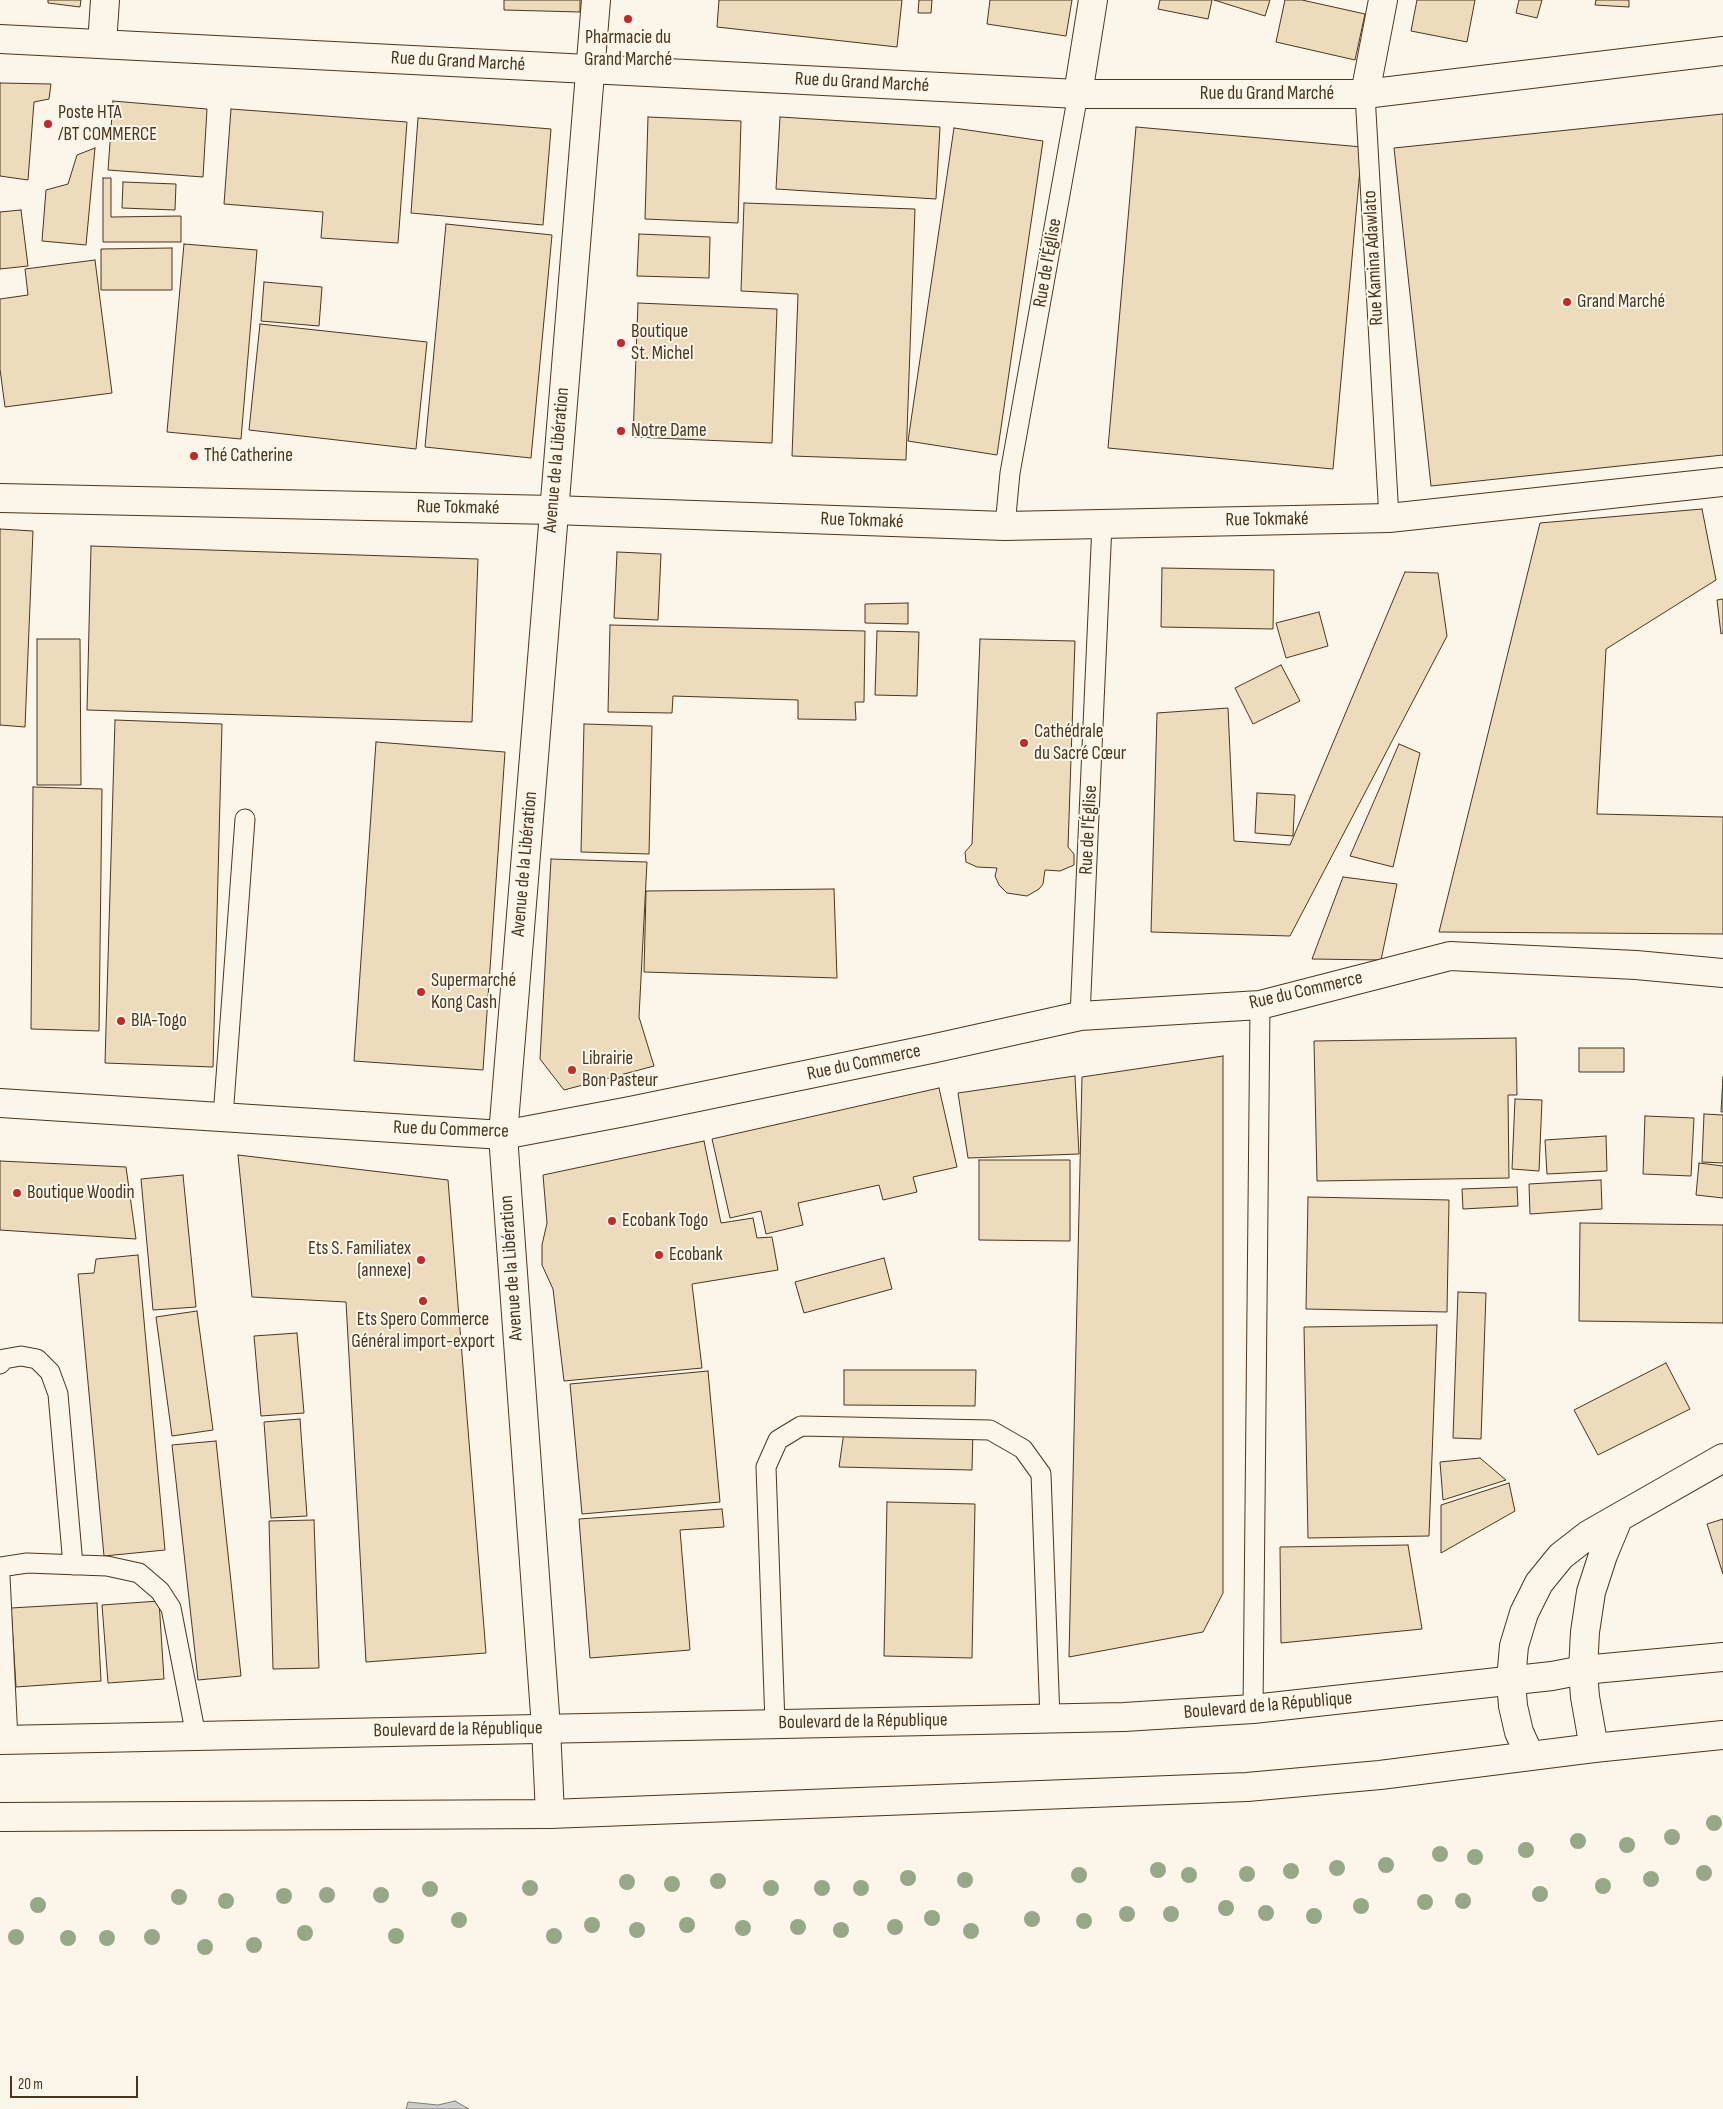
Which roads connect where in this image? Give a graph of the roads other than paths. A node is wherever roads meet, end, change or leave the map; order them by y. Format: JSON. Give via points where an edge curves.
{"nodes":[{"id":1,"x":105,"y":0,"type":"edge"},
{"id":2,"x":596,"y":0,"type":"edge"},
{"id":3,"x":1092,"y":0,"type":"edge"},
{"id":4,"x":1383,"y":0,"type":"edge"},
{"id":5,"x":0,"y":39,"type":"edge"},
{"id":6,"x":102,"y":44,"type":"junction"},
{"id":7,"x":1723,"y":51,"type":"edge"},
{"id":8,"x":590,"y":68,"type":"junction"},
{"id":9,"x":1078,"y":94,"type":"junction"},
{"id":10,"x":1365,"y":94,"type":"junction"},
{"id":11,"x":1723,"y":482,"type":"edge"},
{"id":12,"x":0,"y":498,"type":"edge"},
{"id":13,"x":553,"y":510,"type":"junction"},
{"id":14,"x":1390,"y":518,"type":"junction"},
{"id":15,"x":1102,"y":524,"type":"junction"},
{"id":16,"x":1005,"y":526,"type":"junction"},
{"id":17,"x":245,"y":819,"type":"dead end"},
{"id":18,"x":1723,"y":973,"type":"edge"},
{"id":19,"x":1260,"y":1005,"type":"junction"},
{"id":20,"x":1080,"y":1016,"type":"junction"},
{"id":21,"x":0,"y":1103,"type":"edge"},
{"id":22,"x":223,"y":1117,"type":"junction"},
{"id":23,"x":503,"y":1135,"type":"junction"},
{"id":24,"x":0,"y":1364,"type":"edge"},
{"id":25,"x":1723,"y":1458,"type":"edge"},
{"id":26,"x":1618,"y":1519,"type":"junction"},
{"id":27,"x":73,"y":1565,"type":"junction"},
{"id":28,"x":0,"y":1567,"type":"edge"},
{"id":29,"x":0,"y":1576,"type":"edge"},
{"id":30,"x":1723,"y":1656,"type":"edge"},
{"id":31,"x":1583,"y":1670,"type":"junction"},
{"id":32,"x":1511,"y":1680,"type":"junction"},
{"id":33,"x":1253,"y":1709,"type":"junction"},
{"id":34,"x":1050,"y":1719,"type":"junction"},
{"id":35,"x":775,"y":1724,"type":"junction"},
{"id":36,"x":546,"y":1728,"type":"junction"},
{"id":37,"x":1723,"y":1735,"type":"edge"},
{"id":38,"x":196,"y":1736,"type":"junction"},
{"id":39,"x":4,"y":1740,"type":"edge"},
{"id":40,"x":1594,"y":1748,"type":"junction"},
{"id":41,"x":1530,"y":1756,"type":"junction"},
{"id":42,"x":550,"y":1814,"type":"junction"},
{"id":43,"x":0,"y":1818,"type":"edge"}],
"edges":[{"from":1,"to":6,"type":"main road"},
{"from":2,"to":8,"type":"main road","name":"Avenue de la Libération"},
{"from":3,"to":9,"type":"main road","name":"Rue de l'Église"},
{"from":4,"to":10,"type":"main road","name":"Rue Kamina Adawlato"},
{"from":5,"to":6,"type":"main road","name":"Rue du Grand Marché"},
{"from":6,"to":8,"type":"main road","name":"Rue du Grand Marché"},
{"from":7,"to":10,"type":"main road","name":"Rue du Grand Marché"},
{"from":8,"to":9,"type":"main road","name":"Rue du Grand Marché"},
{"from":8,"to":13,"type":"main road","name":"Avenue de la Libération"},
{"from":9,"to":10,"type":"main road","name":"Rue du Grand Marché"},
{"from":9,"to":16,"type":"lane","name":"Rue de l'Église","via":[[1010,473]]},
{"from":10,"to":14,"type":"lane","name":"Rue Kamina Adawlato"},
{"from":11,"to":14,"type":"main road","name":"Rue Tokmaké"},
{"from":12,"to":13,"type":"main road","name":"Rue Tokmaké"},
{"from":13,"to":16,"type":"main road","name":"Rue Tokmaké"},
{"from":13,"to":23,"type":"main road","name":"Avenue de la Libération"},
{"from":14,"to":15,"type":"main road","name":"Rue Tokmaké"},
{"from":15,"to":16,"type":"main road","name":"Rue Tokmaké"},
{"from":15,"to":20,"type":"lane","name":"Rue de l'Église"},
{"from":17,"to":22,"type":"lane"},
{"from":18,"to":19,"type":"main road","name":"Rue du Commerce","via":[[1636,965],[1450,956]]},
{"from":19,"to":20,"type":"main road","name":"Rue du Commerce"},
{"from":19,"to":33,"type":"lane"},
{"from":20,"to":23,"type":"main road","name":"Rue du Commerce"},
{"from":21,"to":22,"type":"main road","name":"Rue du Commerce"},
{"from":22,"to":23,"type":"main road","name":"Rue du Commerce"},
{"from":23,"to":36,"type":"main road","name":"Avenue de la Libération"},
{"from":24,"to":27,"type":"lane","via":[[4,1358],[37,1359],[50,1372],[58,1394]]},
{"from":25,"to":26,"type":"main road"},
{"from":26,"to":31,"type":"main road","via":[[1602,1555],[1591,1592]]},
{"from":26,"to":32,"type":"main road","via":[[1588,1535],[1561,1556],[1540,1583],[1514,1646]]},
{"from":27,"to":28,"type":"lane","via":[[28,1563]]},
{"from":27,"to":38,"type":"lane","via":[[107,1566],[139,1573],[160,1591],[171,1608]]},
{"from":29,"to":39,"type":"lane"},
{"from":30,"to":31,"type":"main road","name":"Boulevard de la République"},
{"from":31,"to":32,"type":"main road","name":"Boulevard de la République"},
{"from":31,"to":40,"type":"main road"},
{"from":32,"to":33,"type":"main road","name":"Boulevard de la République"},
{"from":32,"to":41,"type":"main road","via":[[1519,1732]]},
{"from":33,"to":34,"type":"main road","name":"Boulevard de la République"},
{"from":34,"to":35,"type":"main road","name":"Boulevard de la République"},
{"from":34,"to":35,"type":"lane","via":[[1041,1474],[1023,1449],[990,1430],[800,1426],[778,1440],[766,1467]]},
{"from":35,"to":36,"type":"main road","name":"Boulevard de la République"},
{"from":36,"to":38,"type":"main road","name":"Boulevard de la République"},
{"from":36,"to":42,"type":"main road","name":"Avenue de la Libération"},
{"from":37,"to":40,"type":"main road"},
{"from":38,"to":39,"type":"main road","name":"Boulevard de la République"},
{"from":40,"to":41,"type":"main road"},
{"from":41,"to":42,"type":"main road","via":[[1380,1776],[1247,1787]]},
{"from":42,"to":43,"type":"main road"}]}
